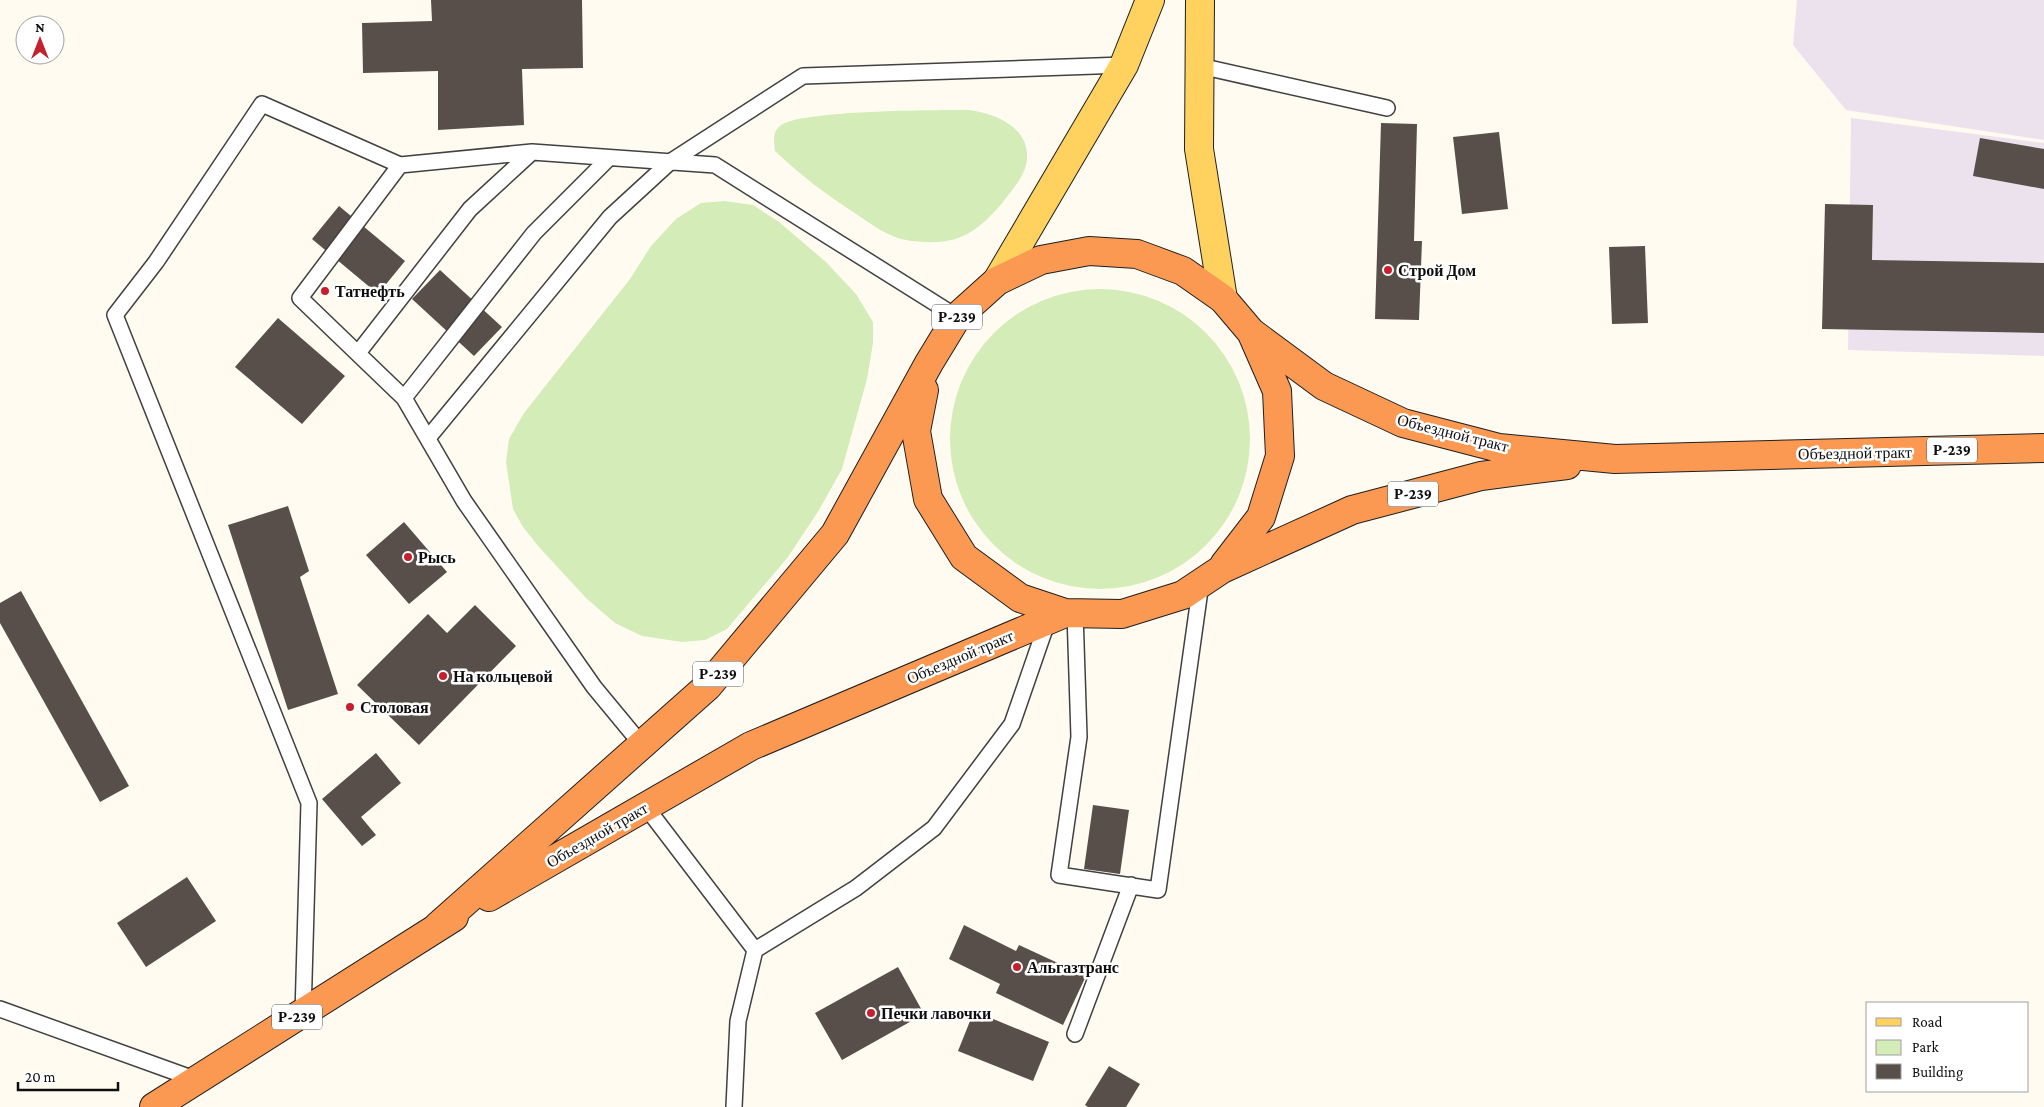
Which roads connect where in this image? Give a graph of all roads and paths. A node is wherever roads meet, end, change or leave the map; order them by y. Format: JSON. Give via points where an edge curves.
{"nodes":[{"id":1,"x":1150,"y":0,"type":"edge"},
{"id":2,"x":1200,"y":0,"type":"edge"},
{"id":3,"x":1124,"y":64,"type":"junction"},
{"id":4,"x":1200,"y":66,"type":"junction"},
{"id":5,"x":1387,"y":108,"type":"dead end"},
{"id":6,"x":532,"y":152,"type":"junction"},
{"id":7,"x":609,"y":158,"type":"junction"},
{"id":8,"x":670,"y":162,"type":"junction"},
{"id":9,"x":400,"y":164,"type":"junction"},
{"id":10,"x":998,"y":281,"type":"junction"},
{"id":11,"x":1223,"y":299,"type":"junction"},
{"id":12,"x":957,"y":317,"type":"junction"},
{"id":13,"x":1251,"y":332,"type":"junction"},
{"id":14,"x":358,"y":353,"type":"junction"},
{"id":15,"x":930,"y":364,"type":"junction"},
{"id":16,"x":404,"y":398,"type":"junction"},
{"id":17,"x":428,"y":438,"type":"junction"},
{"id":18,"x":2044,"y":448,"type":"edge"},
{"id":19,"x":1615,"y":459,"type":"junction"},
{"id":20,"x":1211,"y":576,"type":"junction"},
{"id":21,"x":1063,"y":615,"type":"junction"},
{"id":22,"x":642,"y":744,"type":"junction"},
{"id":23,"x":646,"y":806,"type":"junction"},
{"id":24,"x":1131,"y":885,"type":"junction"},
{"id":25,"x":438,"y":926,"type":"junction"},
{"id":26,"x":755,"y":950,"type":"junction"},
{"id":27,"x":0,"y":1009,"type":"edge"},
{"id":28,"x":303,"y":1014,"type":"junction"},
{"id":29,"x":1075,"y":1034,"type":"dead end"},
{"id":30,"x":196,"y":1080,"type":"junction"},
{"id":31,"x":154,"y":1107,"type":"edge"},
{"id":32,"x":734,"y":1107,"type":"edge"}],
"edges":[{"from":1,"to":3,"type":"main road"},
{"from":2,"to":4,"type":"main road"},
{"from":3,"to":8,"type":"lane","via":[[803,76]]},
{"from":3,"to":10,"type":"main road"},
{"from":4,"to":5,"type":"lane"},
{"from":4,"to":11,"type":"main road","via":[[1200,150]]},
{"from":6,"to":7,"type":"lane"},
{"from":6,"to":9,"type":"lane"},
{"from":6,"to":14,"type":"lane","via":[[470,209]]},
{"from":7,"to":8,"type":"lane"},
{"from":7,"to":16,"type":"lane","via":[[534,233]]},
{"from":8,"to":12,"type":"lane","via":[[715,164]]},
{"from":8,"to":17,"type":"lane","via":[[610,216]]},
{"from":9,"to":14,"type":"lane","via":[[300,298]]},
{"from":9,"to":28,"type":"lane","via":[[262,104],[156,262],[115,315],[309,803]]},
{"from":10,"to":11,"type":"highway","name":"Объездной тракт","number":"Р-239","via":[[1041,260],[1089,251],[1137,254],[1183,271]]},
{"from":10,"to":12,"type":"highway","name":"Объездной тракт","number":"Р-239"},
{"from":11,"to":13,"type":"highway","name":"Объездной тракт","number":"Р-239"},
{"from":12,"to":15,"type":"highway","name":"Объездной тракт","number":"Р-239"},
{"from":13,"to":19,"type":"highway","name":"Объездной тракт","number":"Р-239","via":[[1324,386],[1403,423],[1499,448]]},
{"from":13,"to":20,"type":"highway","number":"Р-239","via":[[1277,391],[1280,456],[1261,517]]},
{"from":14,"to":16,"type":"lane"},
{"from":15,"to":21,"type":"highway","number":"Р-239","via":[[916,431],[928,499],[964,557],[1020,598]]},
{"from":15,"to":22,"type":"highway","number":"Р-239","via":[[835,534],[708,686]]},
{"from":16,"to":17,"type":"lane"},
{"from":17,"to":22,"type":"lane","via":[[464,501],[577,663]]},
{"from":18,"to":19,"type":"highway","name":"Объездной тракт","number":"Р-239"},
{"from":19,"to":20,"type":"highway","number":"Р-239","via":[[1481,476],[1352,510]]},
{"from":20,"to":21,"type":"highway","number":"Р-239","via":[[1183,595],[1122,614]]},
{"from":20,"to":24,"type":"lane","via":[[1158,890]]},
{"from":21,"to":23,"type":"highway","name":"Объездной тракт","number":"Р-239","via":[[751,746]]},
{"from":21,"to":24,"type":"lane","via":[[1079,737],[1059,875]]},
{"from":21,"to":26,"type":"lane","via":[[1012,724],[934,828],[856,888]]},
{"from":22,"to":25,"type":"highway","number":"Р-239"},
{"from":23,"to":25,"type":"highway","name":"Объездной тракт","number":"Р-239"},
{"from":23,"to":26,"type":"lane"},
{"from":24,"to":29,"type":"lane"},
{"from":25,"to":28,"type":"highway","name":"Объездной тракт","number":"Р-239"},
{"from":26,"to":32,"type":"lane","via":[[738,1020]]},
{"from":27,"to":30,"type":"lane"},
{"from":28,"to":30,"type":"highway","name":"Объездной тракт","number":"Р-239"},
{"from":30,"to":31,"type":"highway","name":"Объездной тракт","number":"Р-239"}]}
